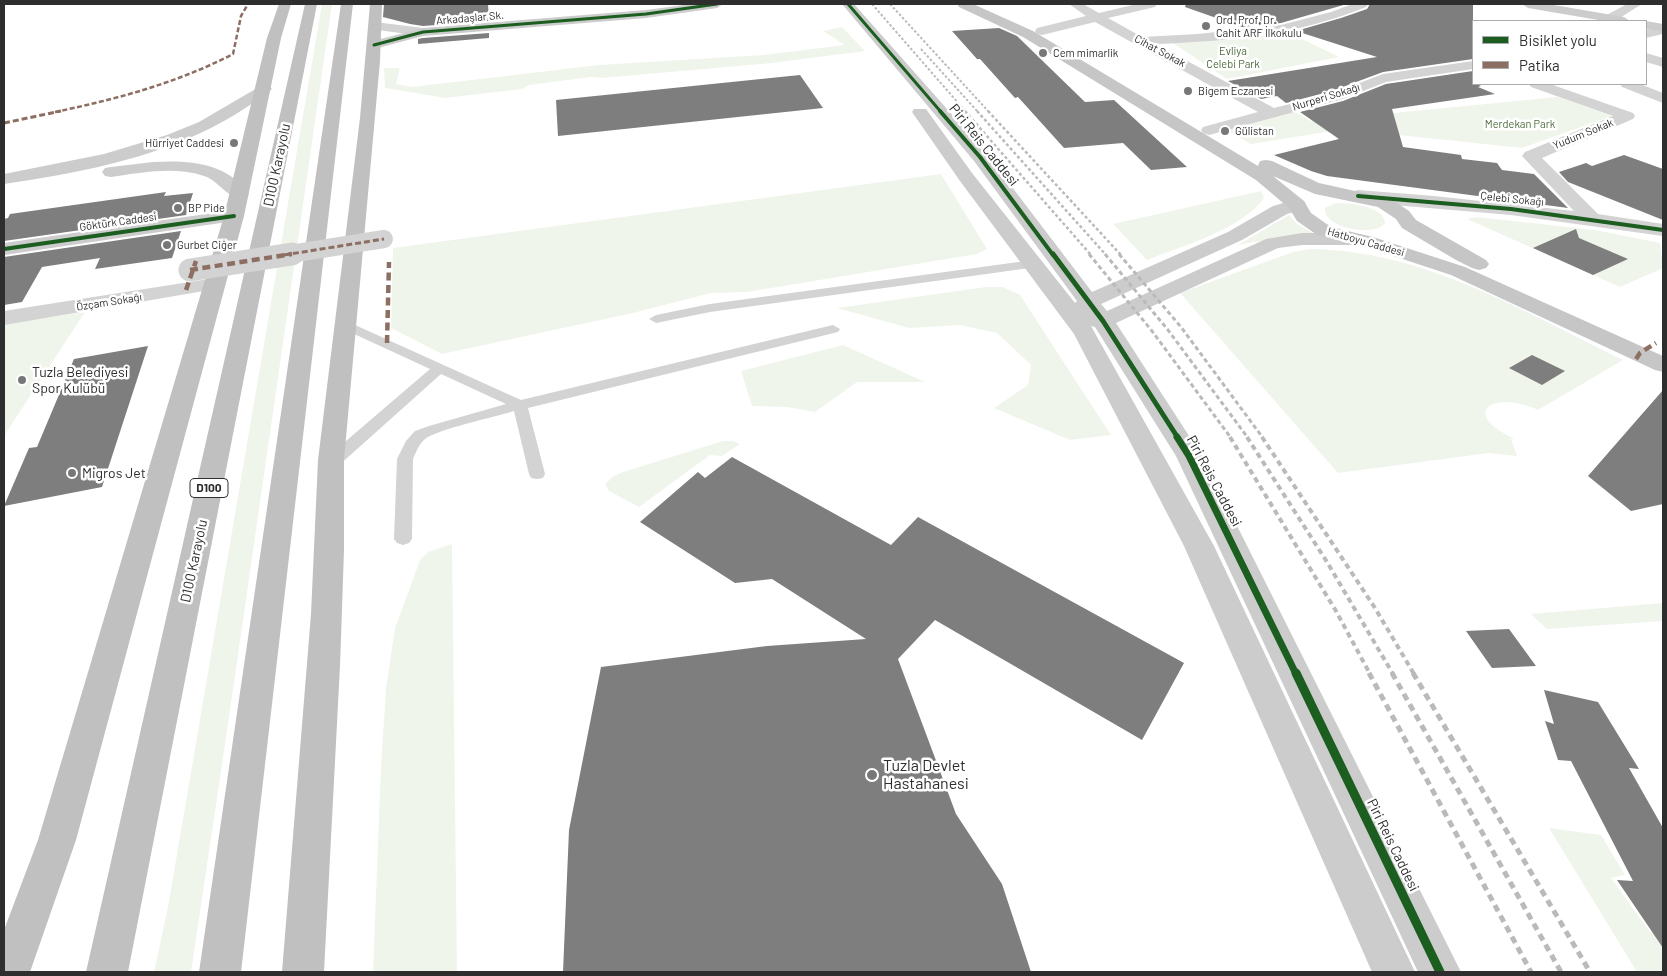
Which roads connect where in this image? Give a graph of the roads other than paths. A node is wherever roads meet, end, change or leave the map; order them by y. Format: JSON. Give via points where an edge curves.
{"nodes":[{"id":1,"x":285,"y":4,"type":"edge"},
{"id":2,"x":311,"y":4,"type":"edge"},
{"id":3,"x":347,"y":4,"type":"edge"},
{"id":4,"x":376,"y":4,"type":"edge"},
{"id":5,"x":718,"y":4,"type":"edge"},
{"id":6,"x":837,"y":4,"type":"edge"},
{"id":7,"x":848,"y":4,"type":"edge"},
{"id":8,"x":963,"y":4,"type":"edge"},
{"id":9,"x":982,"y":4,"type":"edge"},
{"id":10,"x":1075,"y":4,"type":"edge"},
{"id":11,"x":1151,"y":4,"type":"edge"},
{"id":12,"x":1362,"y":4,"type":"edge"},
{"id":13,"x":1528,"y":4,"type":"edge"},
{"id":14,"x":1636,"y":4,"type":"edge"},
{"id":15,"x":1096,"y":17,"type":"junction"},
{"id":16,"x":1610,"y":19,"type":"junction"},
{"id":17,"x":1617,"y":20,"type":"edge"},
{"id":18,"x":1647,"y":25,"type":"edge"},
{"id":19,"x":1663,"y":29,"type":"edge"},
{"id":20,"x":1042,"y":31,"type":"junction"},
{"id":21,"x":423,"y":32,"type":"junction"},
{"id":22,"x":1647,"y":34,"type":"edge"},
{"id":23,"x":374,"y":35,"type":"junction"},
{"id":24,"x":1142,"y":41,"type":"junction"},
{"id":25,"x":1647,"y":57,"type":"edge"},
{"id":26,"x":1663,"y":63,"type":"edge"},
{"id":27,"x":1472,"y":65,"type":"edge"},
{"id":28,"x":1539,"y":85,"type":"edge"},
{"id":29,"x":1630,"y":85,"type":"edge"},
{"id":30,"x":264,"y":90,"type":"junction"},
{"id":31,"x":1663,"y":98,"type":"edge"},
{"id":32,"x":1271,"y":113,"type":"junction"},
{"id":33,"x":1209,"y":130,"type":"junction"},
{"id":34,"x":4,"y":179,"type":"edge"},
{"id":35,"x":4,"y":190,"type":"edge"},
{"id":36,"x":1331,"y":192,"type":"junction"},
{"id":37,"x":1358,"y":196,"type":"junction"},
{"id":38,"x":237,"y":205,"type":"junction"},
{"id":39,"x":1297,"y":205,"type":"junction"},
{"id":40,"x":1503,"y":207,"type":"junction"},
{"id":41,"x":1592,"y":218,"type":"junction"},
{"id":42,"x":1407,"y":221,"type":"junction"},
{"id":43,"x":1663,"y":230,"type":"edge"},
{"id":44,"x":384,"y":239,"type":"dead end"},
{"id":45,"x":1359,"y":240,"type":"junction"},
{"id":46,"x":4,"y":249,"type":"edge"},
{"id":47,"x":1033,"y":264,"type":"junction"},
{"id":48,"x":190,"y":270,"type":"dead end"},
{"id":49,"x":215,"y":284,"type":"junction"},
{"id":50,"x":1088,"y":313,"type":"junction"},
{"id":51,"x":4,"y":318,"type":"edge"},
{"id":52,"x":656,"y":319,"type":"dead end"},
{"id":53,"x":344,"y":324,"type":"junction"},
{"id":54,"x":833,"y":328,"type":"dead end"},
{"id":55,"x":1663,"y":347,"type":"edge"},
{"id":56,"x":1663,"y":365,"type":"edge"},
{"id":57,"x":439,"y":368,"type":"junction"},
{"id":58,"x":520,"y":405,"type":"junction"},
{"id":59,"x":331,"y":463,"type":"junction"},
{"id":60,"x":537,"y":474,"type":"dead end"},
{"id":61,"x":403,"y":539,"type":"dead end"},
{"id":62,"x":57,"y":840,"type":"junction"},
{"id":63,"x":9,"y":972,"type":"edge"},
{"id":64,"x":25,"y":972,"type":"edge"},
{"id":65,"x":107,"y":972,"type":"edge"},
{"id":66,"x":220,"y":972,"type":"edge"},
{"id":67,"x":303,"y":972,"type":"edge"},
{"id":68,"x":1394,"y":972,"type":"edge"},
{"id":69,"x":1440,"y":972,"type":"edge"}],
"edges":[{"from":1,"to":30,"type":"highway","via":[[274,38]]},
{"from":2,"to":65,"type":"highway","name":"D100 Karayolu","number":"D100"},
{"from":3,"to":66,"type":"highway"},
{"from":4,"to":23,"type":"highway"},
{"from":5,"to":21,"type":"street","name":"Arkadaşlar Sk.","via":[[646,14]]},
{"from":6,"to":47,"type":"street","name":"Piri Reis Caddesi","via":[[870,43]]},
{"from":7,"to":50,"type":"street","name":"Piri Reis Caddesi","via":[[980,157]]},
{"from":8,"to":39,"type":"main road","name":"Hatboyu Caddesi","via":[[1036,39],[1262,176]]},
{"from":9,"to":20,"type":"main road"},
{"from":10,"to":15,"type":"street","name":"Cihat Sokak"},
{"from":11,"to":15,"type":"street"},
{"from":12,"to":24,"type":"street","via":[[1342,13],[1264,33]]},
{"from":13,"to":16,"type":"street"},
{"from":14,"to":16,"type":"street"},
{"from":15,"to":20,"type":"street"},
{"from":15,"to":24,"type":"street","name":"Cihat Sokak"},
{"from":16,"to":17,"type":"street"},
{"from":18,"to":19,"type":"street"},
{"from":19,"to":22,"type":"street"},
{"from":20,"to":33,"type":"main road"},
{"from":21,"to":23,"type":"street"},
{"from":21,"to":23,"type":"street","name":"Arkadaşlar Sk."},
{"from":23,"to":53,"type":"highway","via":[[372,92]]},
{"from":24,"to":32,"type":"street","name":"Cihat Sokak"},
{"from":25,"to":26,"type":"street"},
{"from":27,"to":32,"type":"street","name":"Nurperi Sokağı","via":[[1383,78],[1338,96]]},
{"from":28,"to":41,"type":"street","name":"Yudum Sokak","via":[[1627,116],[1531,156]]},
{"from":29,"to":31,"type":"street"},
{"from":30,"to":34,"type":"street","via":[[228,114],[162,143],[95,162]]},
{"from":30,"to":38,"type":"highway"},
{"from":32,"to":33,"type":"street","name":"Nurperi Sokağı"},
{"from":33,"to":36,"type":"main road","via":[[1278,172]]},
{"from":35,"to":38,"type":"street","via":[[116,171],[189,168],[224,179]]},
{"from":36,"to":37,"type":"main road"},
{"from":36,"to":39,"type":"main road","via":[[1309,196]]},
{"from":37,"to":40,"type":"street","name":"Çelebi Sokağı"},
{"from":37,"to":42,"type":"main road","via":[[1385,204]]},
{"from":38,"to":46,"type":"street","name":"Göktürk Caddesi"},
{"from":38,"to":49,"type":"highway"},
{"from":39,"to":45,"type":"main road","name":"Hatboyu Caddesi","via":[[1311,223]]},
{"from":39,"to":50,"type":"street","via":[[1280,210]]},
{"from":40,"to":41,"type":"street","name":"Çelebi Sokağı"},
{"from":40,"to":42,"type":"street","via":[[1450,211]]},
{"from":41,"to":43,"type":"street","name":"Çelebi Sokağı"},
{"from":42,"to":45,"type":"main road","via":[[1408,231],[1399,238]]},
{"from":42,"to":55,"type":"main road","via":[[1463,256]]},
{"from":44,"to":48,"type":"street","bridge":true},
{"from":45,"to":50,"type":"street","via":[[1302,239],[1273,243]]},
{"from":45,"to":56,"type":"main road","name":"Hatboyu Caddesi","via":[[1458,271]]},
{"from":47,"to":50,"type":"street","name":"Piri Reis Caddesi"},
{"from":47,"to":52,"type":"lane","via":[[710,308]]},
{"from":49,"to":51,"type":"street","name":"Özçam Sokağı"},
{"from":49,"to":62,"type":"highway"},
{"from":50,"to":68,"type":"street","name":"Piri Reis Caddesi","via":[[1200,546]]},
{"from":50,"to":69,"type":"street","name":"Piri Reis Caddesi","via":[[1188,456]]},
{"from":53,"to":57,"type":"lane"},
{"from":53,"to":59,"type":"highway"},
{"from":54,"to":58,"type":"lane"},
{"from":57,"to":58,"type":"lane"},
{"from":57,"to":59,"type":"lane"},
{"from":58,"to":60,"type":"lane"},
{"from":58,"to":61,"type":"lane","via":[[434,429],[420,435],[411,445],[405,459]]},
{"from":59,"to":67,"type":"highway","via":[[330,558],[317,806]]},
{"from":62,"to":63,"type":"highway"},
{"from":62,"to":64,"type":"highway"}]}
